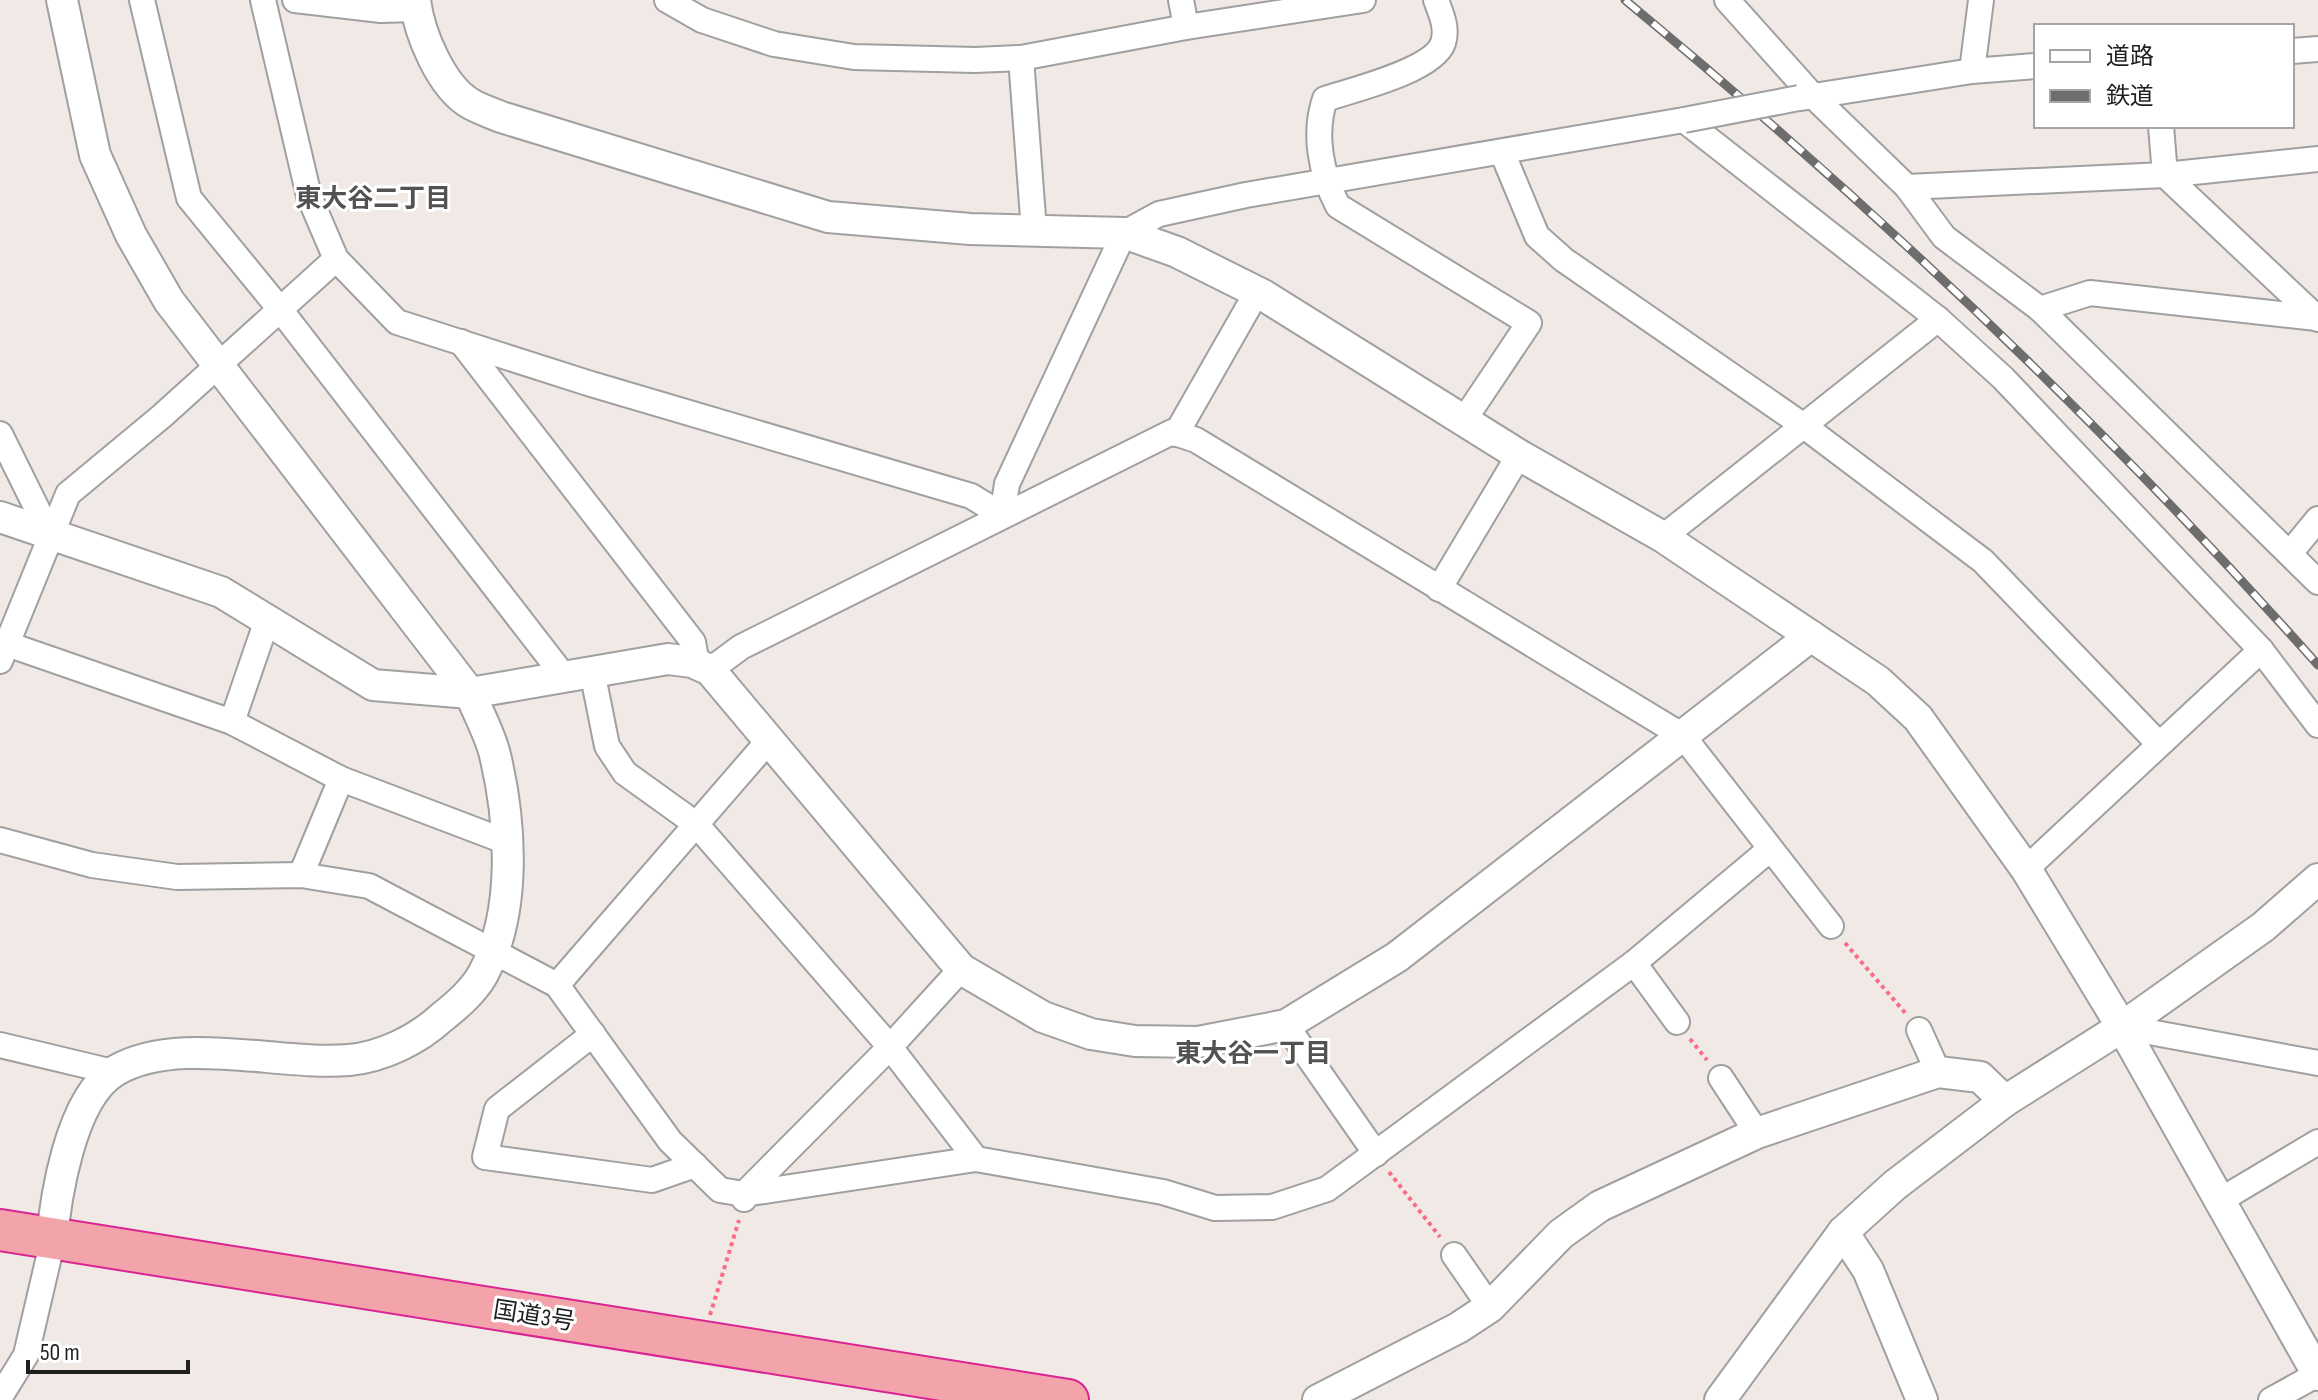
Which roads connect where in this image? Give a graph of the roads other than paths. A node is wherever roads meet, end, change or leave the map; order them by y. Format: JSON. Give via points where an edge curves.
{"nodes":[{"id":1,"x":62,"y":0,"type":"edge"},
{"id":2,"x":142,"y":0,"type":"edge"},
{"id":3,"x":263,"y":0,"type":"edge"},
{"id":4,"x":295,"y":0,"type":"edge"},
{"id":5,"x":667,"y":0,"type":"edge"},
{"id":6,"x":1181,"y":0,"type":"edge"},
{"id":7,"x":1363,"y":0,"type":"edge"},
{"id":8,"x":1436,"y":0,"type":"edge"},
{"id":9,"x":1727,"y":0,"type":"edge"},
{"id":10,"x":1981,"y":0,"type":"edge"},
{"id":11,"x":1333,"y":2,"type":"edge"},
{"id":12,"x":415,"y":4,"type":"edge"},
{"id":13,"x":1186,"y":27,"type":"junction"},
{"id":14,"x":2318,"y":49,"type":"edge"},
{"id":15,"x":2294,"y":51,"type":"edge"},
{"id":16,"x":1021,"y":58,"type":"junction"},
{"id":17,"x":2034,"y":66,"type":"edge"},
{"id":18,"x":1972,"y":71,"type":"junction"},
{"id":19,"x":1806,"y":97,"type":"junction"},
{"id":20,"x":1684,"y":120,"type":"junction"},
{"id":21,"x":2161,"y":128,"type":"edge"},
{"id":22,"x":1502,"y":152,"type":"junction"},
{"id":23,"x":2318,"y":159,"type":"edge"},
{"id":24,"x":2165,"y":175,"type":"junction"},
{"id":25,"x":1323,"y":179,"type":"junction"},
{"id":26,"x":1907,"y":187,"type":"junction"},
{"id":27,"x":1034,"y":231,"type":"junction"},
{"id":28,"x":1124,"y":233,"type":"junction"},
{"id":29,"x":336,"y":259,"type":"junction"},
{"id":30,"x":1257,"y":292,"type":"junction"},
{"id":31,"x":279,"y":308,"type":"junction"},
{"id":32,"x":2040,"y":309,"type":"junction"},
{"id":33,"x":1938,"y":319,"type":"junction"},
{"id":34,"x":2317,"y":319,"type":"edge"},
{"id":35,"x":461,"y":342,"type":"junction"},
{"id":36,"x":216,"y":364,"type":"junction"},
{"id":37,"x":1464,"y":420,"type":"junction"},
{"id":38,"x":1804,"y":426,"type":"junction"},
{"id":39,"x":0,"y":434,"type":"edge"},
{"id":40,"x":1176,"y":434,"type":"junction"},
{"id":41,"x":1519,"y":455,"type":"junction"},
{"id":42,"x":1002,"y":515,"type":"junction"},
{"id":43,"x":0,"y":517,"type":"edge"},
{"id":44,"x":2318,"y":519,"type":"edge"},
{"id":45,"x":49,"y":533,"type":"junction"},
{"id":46,"x":1663,"y":537,"type":"junction"},
{"id":47,"x":2290,"y":553,"type":"junction"},
{"id":48,"x":2318,"y":582,"type":"edge"},
{"id":49,"x":1439,"y":589,"type":"junction"},
{"id":50,"x":9,"y":608,"type":"edge"},
{"id":51,"x":267,"y":620,"type":"junction"},
{"id":52,"x":1811,"y":636,"type":"junction"},
{"id":53,"x":2261,"y":650,"type":"junction"},
{"id":54,"x":3,"y":652,"type":"edge"},
{"id":55,"x":703,"y":667,"type":"junction"},
{"id":56,"x":578,"y":673,"type":"junction"},
{"id":57,"x":470,"y":693,"type":"junction"},
{"id":58,"x":232,"y":722,"type":"junction"},
{"id":59,"x":2318,"y":725,"type":"edge"},
{"id":60,"x":1683,"y":736,"type":"junction"},
{"id":61,"x":770,"y":739,"type":"junction"},
{"id":62,"x":2158,"y":743,"type":"junction"},
{"id":63,"x":341,"y":779,"type":"junction"},
{"id":64,"x":696,"y":824,"type":"junction"},
{"id":65,"x":0,"y":840,"type":"edge"},
{"id":66,"x":507,"y":842,"type":"junction"},
{"id":67,"x":1769,"y":850,"type":"junction"},
{"id":68,"x":2026,"y":869,"type":"junction"},
{"id":69,"x":301,"y":875,"type":"junction"},
{"id":70,"x":2318,"y":879,"type":"edge"},
{"id":71,"x":1831,"y":926,"type":"road end"},
{"id":72,"x":492,"y":953,"type":"junction"},
{"id":73,"x":1634,"y":963,"type":"junction"},
{"id":74,"x":961,"y":969,"type":"junction"},
{"id":75,"x":557,"y":985,"type":"junction"},
{"id":76,"x":1677,"y":1022,"type":"road end"},
{"id":77,"x":1286,"y":1025,"type":"junction"},
{"id":78,"x":2122,"y":1027,"type":"junction"},
{"id":79,"x":1919,"y":1030,"type":"road end"},
{"id":80,"x":593,"y":1034,"type":"junction"},
{"id":81,"x":0,"y":1045,"type":"edge"},
{"id":82,"x":890,"y":1047,"type":"junction"},
{"id":83,"x":2318,"y":1063,"type":"edge"},
{"id":84,"x":113,"y":1072,"type":"junction"},
{"id":85,"x":1938,"y":1072,"type":"junction"},
{"id":86,"x":1721,"y":1078,"type":"road end"},
{"id":87,"x":2005,"y":1101,"type":"junction"},
{"id":88,"x":1757,"y":1133,"type":"junction"},
{"id":89,"x":2318,"y":1142,"type":"edge"},
{"id":90,"x":1376,"y":1154,"type":"junction"},
{"id":91,"x":976,"y":1159,"type":"junction"},
{"id":92,"x":695,"y":1165,"type":"junction"},
{"id":93,"x":744,"y":1198,"type":"junction"},
{"id":94,"x":2219,"y":1201,"type":"junction"},
{"id":95,"x":0,"y":1230,"type":"edge"},
{"id":96,"x":1843,"y":1232,"type":"junction"},
{"id":97,"x":50,"y":1248,"type":"junction"},
{"id":98,"x":0,"y":1250,"type":"edge"},
{"id":99,"x":1454,"y":1255,"type":"road end"},
{"id":100,"x":1490,"y":1307,"type":"junction"},
{"id":101,"x":2318,"y":1374,"type":"edge"},
{"id":102,"x":0,"y":1397,"type":"edge"},
{"id":103,"x":931,"y":1400,"type":"edge"},
{"id":104,"x":1068,"y":1400,"type":"edge"},
{"id":105,"x":1318,"y":1400,"type":"edge"},
{"id":106,"x":1720,"y":1400,"type":"edge"},
{"id":107,"x":1922,"y":1400,"type":"edge"},
{"id":108,"x":2271,"y":1400,"type":"edge"}],
"edges":[{"from":1,"to":36,"type":"street","via":[[95,155],[131,235],[169,301]]},
{"from":2,"to":31,"type":"street","via":[[189,198]]},
{"from":3,"to":29,"type":"street","via":[[309,196]]},
{"from":4,"to":12,"type":"street","via":[[381,10]]},
{"from":5,"to":16,"type":"street","via":[[702,20],[787,46],[854,57]]},
{"from":6,"to":13,"type":"street"},
{"from":7,"to":11,"type":"street"},
{"from":8,"to":25,"type":"street","via":[[1444,25],[1436,54],[1401,74],[1325,99],[1318,118]]},
{"from":9,"to":19,"type":"street"},
{"from":10,"to":18,"type":"street"},
{"from":11,"to":13,"type":"street"},
{"from":12,"to":27,"type":"street","via":[[448,82],[469,103],[501,117],[828,217]]},
{"from":13,"to":16,"type":"street"},
{"from":14,"to":15,"type":"street"},
{"from":16,"to":27,"type":"street"},
{"from":17,"to":18,"type":"street"},
{"from":18,"to":19,"type":"street"},
{"from":19,"to":20,"type":"street","bridge":true},
{"from":19,"to":26,"type":"street"},
{"from":20,"to":22,"type":"street"},
{"from":20,"to":33,"type":"street"},
{"from":21,"to":24,"type":"street"},
{"from":22,"to":25,"type":"street"},
{"from":22,"to":38,"type":"street","via":[[1537,236]]},
{"from":23,"to":24,"type":"street"},
{"from":24,"to":26,"type":"street"},
{"from":24,"to":34,"type":"street"},
{"from":25,"to":28,"type":"street","via":[[1159,214]]},
{"from":25,"to":37,"type":"street","via":[[1338,206],[1529,323]]},
{"from":26,"to":32,"type":"street","via":[[1944,237]]},
{"from":27,"to":28,"type":"street"},
{"from":28,"to":30,"type":"street","via":[[1177,252]]},
{"from":28,"to":42,"type":"street","via":[[1007,484]]},
{"from":29,"to":31,"type":"street"},
{"from":29,"to":35,"type":"street","via":[[397,322]]},
{"from":30,"to":37,"type":"street"},
{"from":30,"to":40,"type":"street"},
{"from":31,"to":36,"type":"street"},
{"from":31,"to":56,"type":"street"},
{"from":32,"to":34,"type":"street","via":[[2090,293]]},
{"from":32,"to":47,"type":"street"},
{"from":33,"to":38,"type":"street"},
{"from":33,"to":53,"type":"street","via":[[2003,378]]},
{"from":35,"to":42,"type":"street","via":[[971,496]]},
{"from":35,"to":55,"type":"street","via":[[693,642]]},
{"from":36,"to":45,"type":"street","via":[[68,494]]},
{"from":36,"to":57,"type":"street"},
{"from":37,"to":41,"type":"street"},
{"from":38,"to":46,"type":"street"},
{"from":38,"to":62,"type":"street","via":[[1983,561]]},
{"from":39,"to":45,"type":"street"},
{"from":40,"to":42,"type":"street","via":[[1146,442]]},
{"from":40,"to":49,"type":"street","via":[[1196,440]]},
{"from":41,"to":46,"type":"street"},
{"from":41,"to":49,"type":"street"},
{"from":42,"to":55,"type":"street"},
{"from":43,"to":45,"type":"street"},
{"from":44,"to":47,"type":"street"},
{"from":45,"to":50,"type":"street"},
{"from":45,"to":51,"type":"street","via":[[221,592]]},
{"from":46,"to":52,"type":"street"},
{"from":47,"to":48,"type":"street"},
{"from":49,"to":60,"type":"street"},
{"from":50,"to":54,"type":"street"},
{"from":51,"to":57,"type":"street","via":[[373,685]]},
{"from":51,"to":58,"type":"street"},
{"from":52,"to":60,"type":"street"},
{"from":52,"to":68,"type":"street","via":[[1878,681],[1918,718]]},
{"from":53,"to":59,"type":"street"},
{"from":53,"to":62,"type":"street"},
{"from":54,"to":58,"type":"street"},
{"from":55,"to":56,"type":"street","via":[[668,659]]},
{"from":55,"to":61,"type":"street"},
{"from":56,"to":57,"type":"street"},
{"from":56,"to":64,"type":"street","via":[[607,746],[625,773]]},
{"from":57,"to":66,"type":"street","via":[[494,752]]},
{"from":58,"to":63,"type":"street"},
{"from":60,"to":67,"type":"street"},
{"from":60,"to":77,"type":"street","via":[[1397,957]]},
{"from":61,"to":64,"type":"street"},
{"from":61,"to":74,"type":"street"},
{"from":62,"to":68,"type":"street"},
{"from":63,"to":66,"type":"street"},
{"from":63,"to":69,"type":"street"},
{"from":64,"to":75,"type":"street"},
{"from":64,"to":82,"type":"street"},
{"from":65,"to":69,"type":"street","via":[[92,865],[177,877]]},
{"from":66,"to":72,"type":"street","via":[[504,904]]},
{"from":67,"to":71,"type":"street"},
{"from":67,"to":73,"type":"street"},
{"from":68,"to":78,"type":"street"},
{"from":69,"to":72,"type":"street","via":[[369,886]]},
{"from":70,"to":78,"type":"street","via":[[2263,927]]},
{"from":72,"to":75,"type":"street"},
{"from":72,"to":84,"type":"street","via":[[482,976],[461,1001],[428,1030],[385,1052],[349,1060],[169,1054]]},
{"from":73,"to":76,"type":"street"},
{"from":73,"to":90,"type":"street"},
{"from":74,"to":77,"type":"street","via":[[1043,1017],[1120,1039],[1198,1042]]},
{"from":74,"to":82,"type":"street"},
{"from":75,"to":80,"type":"street"},
{"from":77,"to":90,"type":"street"},
{"from":78,"to":83,"type":"street"},
{"from":78,"to":87,"type":"street"},
{"from":78,"to":94,"type":"street"},
{"from":79,"to":85,"type":"street"},
{"from":80,"to":92,"type":"street","via":[[670,1141]]},
{"from":80,"to":92,"type":"street","via":[[497,1109],[485,1157],[652,1180]]},
{"from":81,"to":84,"type":"street"},
{"from":82,"to":91,"type":"street"},
{"from":82,"to":93,"type":"street"},
{"from":84,"to":97,"type":"street","via":[[91,1095],[75,1129]]},
{"from":85,"to":87,"type":"street","via":[[1980,1077]]},
{"from":85,"to":88,"type":"street"},
{"from":86,"to":88,"type":"street"},
{"from":87,"to":96,"type":"street"},
{"from":88,"to":100,"type":"street","via":[[1600,1206],[1561,1234]]},
{"from":89,"to":94,"type":"street"},
{"from":90,"to":91,"type":"street","via":[[1327,1189],[1272,1207],[1243,1208],[1215,1208],[1163,1192]]},
{"from":91,"to":93,"type":"street"},
{"from":92,"to":93,"type":"street","via":[[720,1190]]},
{"from":94,"to":101,"type":"street"},
{"from":95,"to":97,"type":"highway","name":"国道3号"},
{"from":96,"to":106,"type":"street"},
{"from":96,"to":107,"type":"street","via":[[1868,1270]]},
{"from":97,"to":98,"type":"highway","name":"国道3号"},
{"from":97,"to":102,"type":"street","via":[[26,1355]]},
{"from":97,"to":103,"type":"highway","name":"国道3号"},
{"from":97,"to":104,"type":"highway","name":"国道3号"},
{"from":99,"to":100,"type":"street"},
{"from":100,"to":105,"type":"street"},
{"from":101,"to":108,"type":"street"}]}
